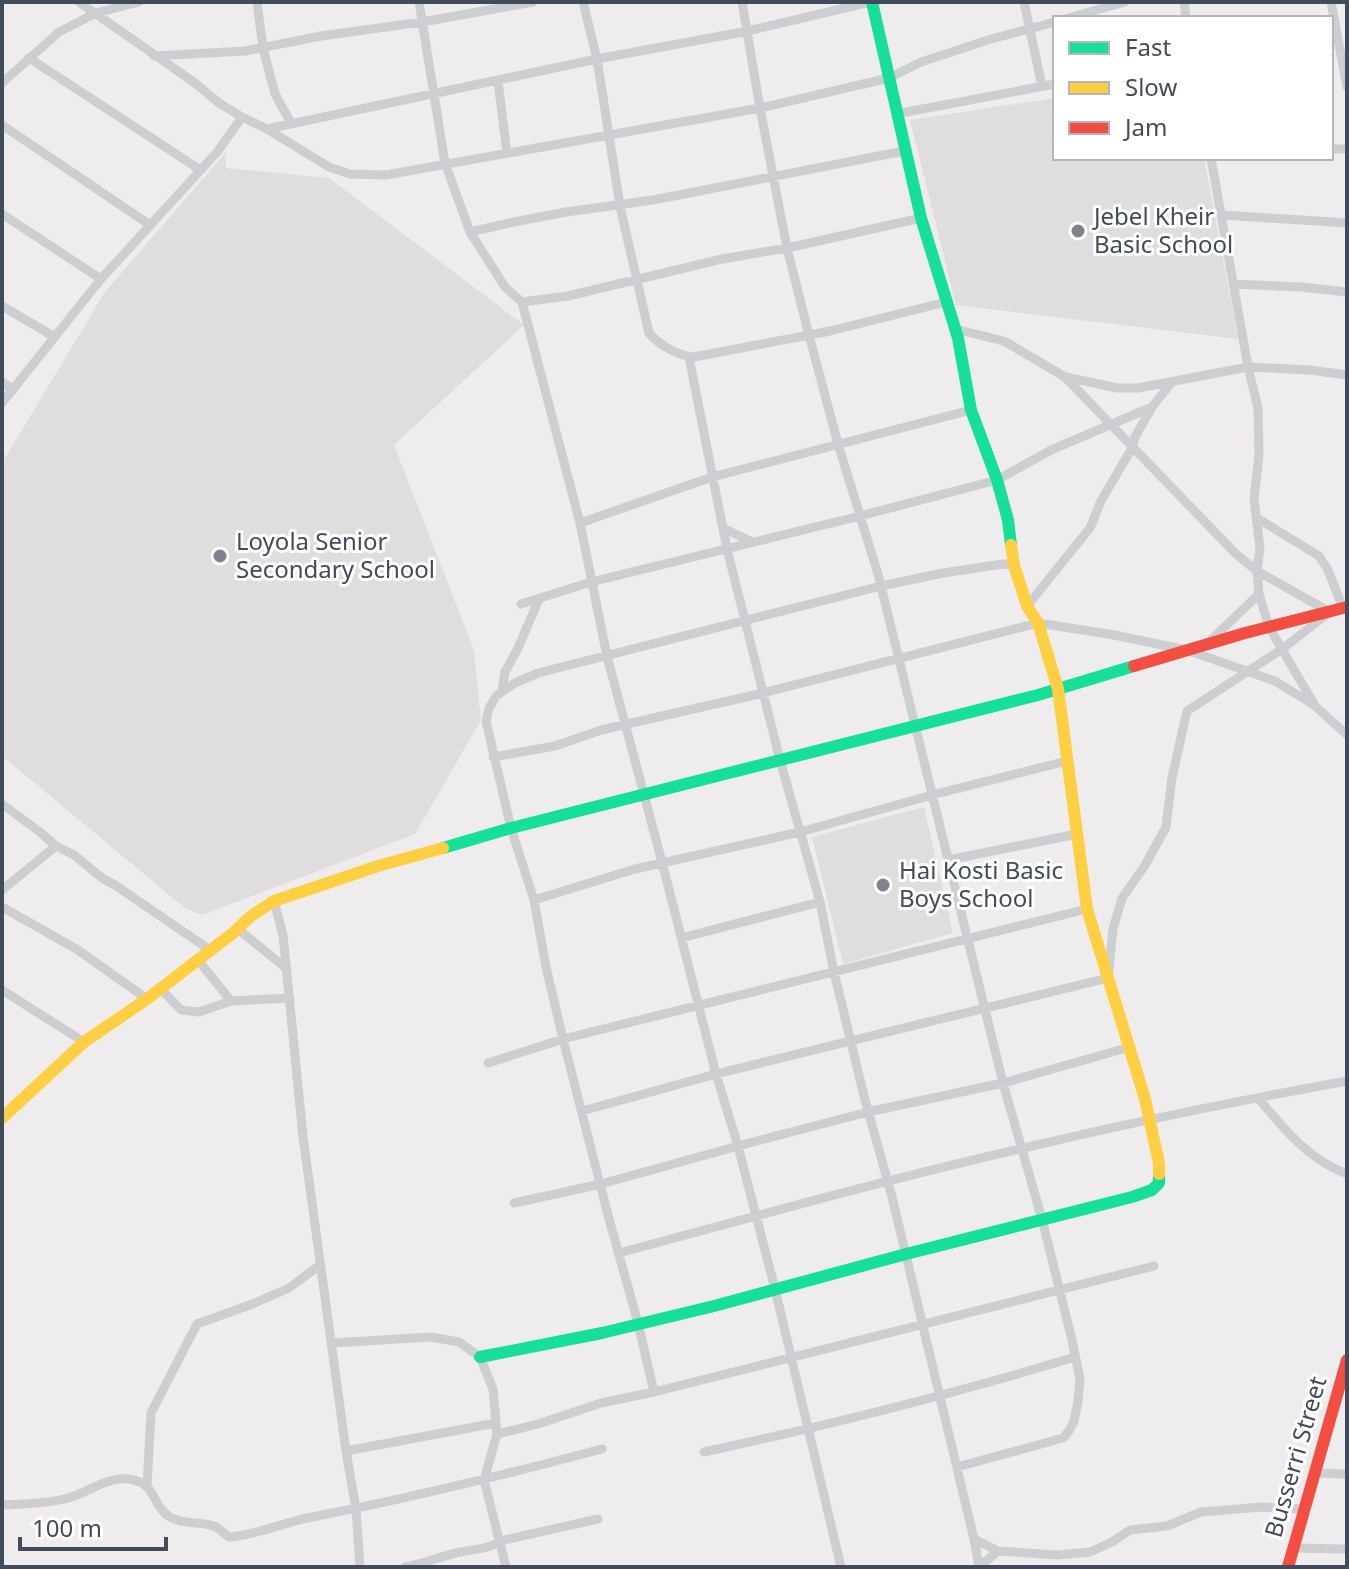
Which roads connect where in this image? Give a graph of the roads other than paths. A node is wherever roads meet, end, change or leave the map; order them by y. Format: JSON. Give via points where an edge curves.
{"nodes":[{"id":1,"x":79,"y":2,"type":"edge"},
{"id":2,"x":139,"y":2,"type":"edge"},
{"id":3,"x":257,"y":2,"type":"edge"},
{"id":4,"x":419,"y":2,"type":"edge"},
{"id":5,"x":533,"y":2,"type":"edge"},
{"id":6,"x":583,"y":2,"type":"edge"},
{"id":7,"x":742,"y":2,"type":"edge"},
{"id":8,"x":871,"y":2,"type":"edge"},
{"id":9,"x":1024,"y":2,"type":"edge"},
{"id":10,"x":1125,"y":2,"type":"edge"},
{"id":11,"x":92,"y":8,"type":"edge"},
{"id":12,"x":1075,"y":16,"type":"edge"},
{"id":13,"x":1347,"y":17,"type":"edge"},
{"id":14,"x":1333,"y":20,"type":"edge"},
{"id":15,"x":422,"y":22,"type":"junction"},
{"id":16,"x":1053,"y":23,"type":"edge"},
{"id":17,"x":1029,"y":29,"type":"junction"},
{"id":18,"x":748,"y":31,"type":"junction"},
{"id":19,"x":263,"y":48,"type":"junction"},
{"id":20,"x":154,"y":56,"type":"junction"},
{"id":21,"x":29,"y":58,"type":"junction"},
{"id":22,"x":597,"y":59,"type":"junction"},
{"id":23,"x":889,"y":78,"type":"junction"},
{"id":24,"x":498,"y":81,"type":"junction"},
{"id":25,"x":2,"y":83,"type":"edge"},
{"id":26,"x":1053,"y":84,"type":"edge"},
{"id":27,"x":1042,"y":86,"type":"junction"},
{"id":28,"x":1347,"y":87,"type":"edge"},
{"id":29,"x":435,"y":92,"type":"junction"},
{"id":30,"x":760,"y":108,"type":"junction"},
{"id":31,"x":896,"y":114,"type":"junction"},
{"id":32,"x":242,"y":117,"type":"junction"},
{"id":33,"x":291,"y":123,"type":"junction"},
{"id":34,"x":2,"y":125,"type":"edge"},
{"id":35,"x":267,"y":129,"type":"junction"},
{"id":36,"x":609,"y":135,"type":"junction"},
{"id":37,"x":904,"y":151,"type":"junction"},
{"id":38,"x":507,"y":153,"type":"junction"},
{"id":39,"x":1211,"y":160,"type":"edge"},
{"id":40,"x":445,"y":163,"type":"junction"},
{"id":41,"x":199,"y":169,"type":"junction"},
{"id":42,"x":775,"y":177,"type":"junction"},
{"id":43,"x":620,"y":206,"type":"junction"},
{"id":44,"x":2,"y":214,"type":"edge"},
{"id":45,"x":1222,"y":215,"type":"junction"},
{"id":46,"x":921,"y":218,"type":"junction"},
{"id":47,"x":1347,"y":223,"type":"edge"},
{"id":48,"x":150,"y":225,"type":"junction"},
{"id":49,"x":470,"y":232,"type":"junction"},
{"id":50,"x":787,"y":248,"type":"junction"},
{"id":51,"x":101,"y":279,"type":"junction"},
{"id":52,"x":636,"y":280,"type":"junction"},
{"id":53,"x":1233,"y":284,"type":"junction"},
{"id":54,"x":1347,"y":292,"type":"edge"},
{"id":55,"x":522,"y":302,"type":"junction"},
{"id":56,"x":946,"y":302,"type":"junction"},
{"id":57,"x":2,"y":306,"type":"edge"},
{"id":58,"x":955,"y":329,"type":"junction"},
{"id":59,"x":809,"y":335,"type":"junction"},
{"id":60,"x":53,"y":336,"type":"junction"},
{"id":61,"x":689,"y":357,"type":"junction"},
{"id":62,"x":1248,"y":367,"type":"junction"},
{"id":63,"x":1347,"y":375,"type":"edge"},
{"id":64,"x":1065,"y":377,"type":"junction"},
{"id":65,"x":2,"y":382,"type":"edge"},
{"id":66,"x":1172,"y":382,"type":"junction"},
{"id":67,"x":13,"y":390,"type":"junction"},
{"id":68,"x":2,"y":403,"type":"edge"},
{"id":69,"x":1152,"y":407,"type":"junction"},
{"id":70,"x":971,"y":410,"type":"junction"},
{"id":71,"x":1111,"y":426,"type":"junction"},
{"id":72,"x":838,"y":444,"type":"junction"},
{"id":73,"x":1132,"y":448,"type":"junction"},
{"id":74,"x":712,"y":477,"type":"junction"},
{"id":75,"x":997,"y":480,"type":"junction"},
{"id":76,"x":860,"y":516,"type":"junction"},
{"id":77,"x":1257,"y":518,"type":"junction"},
{"id":78,"x":580,"y":523,"type":"junction"},
{"id":79,"x":723,"y":528,"type":"junction"},
{"id":80,"x":754,"y":543,"type":"junction"},
{"id":81,"x":727,"y":549,"type":"junction"},
{"id":82,"x":1014,"y":565,"type":"junction"},
{"id":83,"x":1257,"y":571,"type":"junction"},
{"id":84,"x":591,"y":582,"type":"junction"},
{"id":85,"x":881,"y":586,"type":"junction"},
{"id":86,"x":1259,"y":594,"type":"junction"},
{"id":87,"x":539,"y":599,"type":"junction"},
{"id":88,"x":521,"y":604,"type":"dead end"},
{"id":89,"x":1027,"y":606,"type":"junction"},
{"id":90,"x":1342,"y":608,"type":"edge"},
{"id":91,"x":745,"y":620,"type":"junction"},
{"id":92,"x":1038,"y":623,"type":"junction"},
{"id":93,"x":1269,"y":627,"type":"junction"},
{"id":94,"x":1206,"y":645,"type":"junction"},
{"id":95,"x":1282,"y":649,"type":"junction"},
{"id":96,"x":1187,"y":650,"type":"junction"},
{"id":97,"x":607,"y":656,"type":"junction"},
{"id":98,"x":899,"y":658,"type":"junction"},
{"id":99,"x":1248,"y":671,"type":"junction"},
{"id":100,"x":1058,"y":689,"type":"junction"},
{"id":101,"x":502,"y":691,"type":"junction"},
{"id":102,"x":763,"y":693,"type":"junction"},
{"id":103,"x":1314,"y":705,"type":"junction"},
{"id":104,"x":626,"y":724,"type":"junction"},
{"id":105,"x":915,"y":726,"type":"junction"},
{"id":106,"x":1347,"y":735,"type":"edge"},
{"id":107,"x":493,"y":757,"type":"junction"},
{"id":108,"x":780,"y":760,"type":"junction"},
{"id":109,"x":1067,"y":761,"type":"junction"},
{"id":110,"x":644,"y":793,"type":"junction"},
{"id":111,"x":932,"y":795,"type":"junction"},
{"id":112,"x":2,"y":804,"type":"edge"},
{"id":113,"x":511,"y":828,"type":"junction"},
{"id":114,"x":800,"y":832,"type":"junction"},
{"id":115,"x":1077,"y":834,"type":"junction"},
{"id":116,"x":56,"y":846,"type":"junction"},
{"id":117,"x":948,"y":860,"type":"junction"},
{"id":118,"x":662,"y":862,"type":"junction"},
{"id":119,"x":2,"y":890,"type":"edge"},
{"id":120,"x":534,"y":900,"type":"junction"},
{"id":121,"x":274,"y":901,"type":"junction"},
{"id":122,"x":820,"y":902,"type":"junction"},
{"id":123,"x":2,"y":907,"type":"edge"},
{"id":124,"x":1087,"y":909,"type":"junction"},
{"id":125,"x":238,"y":929,"type":"junction"},
{"id":126,"x":681,"y":938,"type":"junction"},
{"id":127,"x":968,"y":940,"type":"junction"},
{"id":128,"x":210,"y":950,"type":"junction"},
{"id":129,"x":198,"y":960,"type":"junction"},
{"id":130,"x":287,"y":969,"type":"junction"},
{"id":131,"x":834,"y":972,"type":"junction"},
{"id":132,"x":1108,"y":978,"type":"junction"},
{"id":133,"x":160,"y":988,"type":"junction"},
{"id":134,"x":2,"y":990,"type":"edge"},
{"id":135,"x":290,"y":998,"type":"junction"},
{"id":136,"x":147,"y":999,"type":"junction"},
{"id":137,"x":231,"y":1001,"type":"junction"},
{"id":138,"x":698,"y":1007,"type":"junction"},
{"id":139,"x":985,"y":1009,"type":"junction"},
{"id":140,"x":563,"y":1039,"type":"junction"},
{"id":141,"x":851,"y":1041,"type":"junction"},
{"id":142,"x":84,"y":1042,"type":"junction"},
{"id":143,"x":1130,"y":1047,"type":"junction"},
{"id":144,"x":488,"y":1063,"type":"dead end"},
{"id":145,"x":716,"y":1074,"type":"junction"},
{"id":146,"x":1347,"y":1081,"type":"edge"},
{"id":147,"x":1003,"y":1083,"type":"junction"},
{"id":148,"x":1258,"y":1098,"type":"junction"},
{"id":149,"x":582,"y":1111,"type":"junction"},
{"id":150,"x":868,"y":1112,"type":"junction"},
{"id":151,"x":2,"y":1118,"type":"edge"},
{"id":152,"x":1150,"y":1120,"type":"junction"},
{"id":153,"x":738,"y":1146,"type":"junction"},
{"id":154,"x":1021,"y":1148,"type":"junction"},
{"id":155,"x":1347,"y":1174,"type":"edge"},
{"id":156,"x":888,"y":1181,"type":"junction"},
{"id":157,"x":601,"y":1184,"type":"junction"},
{"id":158,"x":514,"y":1203,"type":"dead end"},
{"id":159,"x":756,"y":1217,"type":"junction"},
{"id":160,"x":1042,"y":1219,"type":"junction"},
{"id":161,"x":619,"y":1253,"type":"junction"},
{"id":162,"x":906,"y":1254,"type":"junction"},
{"id":163,"x":320,"y":1265,"type":"junction"},
{"id":164,"x":1154,"y":1266,"type":"dead end"},
{"id":165,"x":775,"y":1289,"type":"junction"},
{"id":166,"x":1059,"y":1290,"type":"junction"},
{"id":167,"x":638,"y":1323,"type":"junction"},
{"id":168,"x":923,"y":1325,"type":"junction"},
{"id":169,"x":332,"y":1343,"type":"junction"},
{"id":170,"x":480,"y":1357,"type":"junction"},
{"id":171,"x":1075,"y":1357,"type":"junction"},
{"id":172,"x":792,"y":1358,"type":"junction"},
{"id":173,"x":1347,"y":1360,"type":"edge"},
{"id":174,"x":654,"y":1392,"type":"junction"},
{"id":175,"x":940,"y":1395,"type":"junction"},
{"id":176,"x":1341,"y":1401,"type":"edge"},
{"id":177,"x":496,"y":1428,"type":"junction"},
{"id":178,"x":809,"y":1430,"type":"junction"},
{"id":179,"x":602,"y":1449,"type":"dead end"},
{"id":180,"x":346,"y":1451,"type":"junction"},
{"id":181,"x":704,"y":1452,"type":"dead end"},
{"id":182,"x":957,"y":1467,"type":"junction"},
{"id":183,"x":1315,"y":1473,"type":"junction"},
{"id":184,"x":1347,"y":1474,"type":"edge"},
{"id":185,"x":484,"y":1480,"type":"junction"},
{"id":186,"x":147,"y":1487,"type":"junction"},
{"id":187,"x":2,"y":1505,"type":"edge"},
{"id":188,"x":356,"y":1509,"type":"junction"},
{"id":189,"x":1304,"y":1509,"type":"junction"},
{"id":190,"x":598,"y":1519,"type":"dead end"},
{"id":191,"x":974,"y":1539,"type":"junction"},
{"id":192,"x":500,"y":1541,"type":"junction"},
{"id":193,"x":1293,"y":1548,"type":"junction"},
{"id":194,"x":1347,"y":1549,"type":"edge"},
{"id":195,"x":998,"y":1551,"type":"junction"},
{"id":196,"x":360,"y":1567,"type":"edge"},
{"id":197,"x":405,"y":1567,"type":"edge"},
{"id":198,"x":506,"y":1567,"type":"edge"},
{"id":199,"x":841,"y":1567,"type":"edge"},
{"id":200,"x":979,"y":1567,"type":"edge"},
{"id":201,"x":1288,"y":1567,"type":"edge"}],
"edges":[{"from":1,"to":11,"type":"street"},
{"from":2,"to":11,"type":"street"},
{"from":3,"to":19,"type":"street"},
{"from":4,"to":15,"type":"street"},
{"from":5,"to":15,"type":"street"},
{"from":6,"to":22,"type":"street"},
{"from":7,"to":18,"type":"street"},
{"from":8,"to":18,"type":"street"},
{"from":8,"to":23,"type":"street"},
{"from":9,"to":17,"type":"street"},
{"from":10,"to":12,"type":"street"},
{"from":11,"to":20,"type":"street"},
{"from":11,"to":21,"type":"street"},
{"from":13,"to":14,"type":"street"},
{"from":14,"to":28,"type":"street"},
{"from":15,"to":19,"type":"street"},
{"from":15,"to":29,"type":"street"},
{"from":16,"to":17,"type":"street"},
{"from":17,"to":23,"type":"street","via":[[921,62]]},
{"from":17,"to":27,"type":"street"},
{"from":18,"to":22,"type":"street"},
{"from":18,"to":30,"type":"street"},
{"from":19,"to":20,"type":"street"},
{"from":19,"to":33,"type":"street","via":[[275,94]]},
{"from":20,"to":32,"type":"street"},
{"from":21,"to":25,"type":"street"},
{"from":21,"to":41,"type":"street"},
{"from":22,"to":24,"type":"street"},
{"from":22,"to":36,"type":"street"},
{"from":23,"to":30,"type":"street"},
{"from":23,"to":31,"type":"street"},
{"from":24,"to":29,"type":"street"},
{"from":24,"to":38,"type":"street"},
{"from":26,"to":27,"type":"street"},
{"from":27,"to":31,"type":"street"},
{"from":29,"to":33,"type":"street"},
{"from":29,"to":40,"type":"street"},
{"from":30,"to":36,"type":"street"},
{"from":30,"to":42,"type":"street"},
{"from":31,"to":37,"type":"street"},
{"from":32,"to":35,"type":"street"},
{"from":32,"to":41,"type":"street"},
{"from":33,"to":35,"type":"street"},
{"from":34,"to":48,"type":"street"},
{"from":35,"to":40,"type":"street","via":[[350,174],[386,175]]},
{"from":36,"to":38,"type":"street"},
{"from":36,"to":43,"type":"street"},
{"from":37,"to":42,"type":"street"},
{"from":37,"to":46,"type":"street"},
{"from":38,"to":40,"type":"street"},
{"from":39,"to":45,"type":"street"},
{"from":40,"to":49,"type":"street"},
{"from":41,"to":48,"type":"street"},
{"from":42,"to":43,"type":"street"},
{"from":42,"to":50,"type":"street"},
{"from":43,"to":49,"type":"street"},
{"from":43,"to":52,"type":"street"},
{"from":44,"to":51,"type":"street"},
{"from":45,"to":47,"type":"street"},
{"from":45,"to":53,"type":"street"},
{"from":46,"to":50,"type":"street"},
{"from":46,"to":56,"type":"street"},
{"from":48,"to":51,"type":"street"},
{"from":49,"to":55,"type":"street","via":[[505,287]]},
{"from":50,"to":52,"type":"street"},
{"from":50,"to":59,"type":"street"},
{"from":51,"to":60,"type":"street"},
{"from":52,"to":55,"type":"street"},
{"from":52,"to":61,"type":"street","via":[[649,333]]},
{"from":53,"to":54,"type":"street"},
{"from":53,"to":62,"type":"street"},
{"from":55,"to":78,"type":"street"},
{"from":56,"to":58,"type":"street"},
{"from":56,"to":59,"type":"street"},
{"from":57,"to":60,"type":"street"},
{"from":58,"to":64,"type":"street","via":[[1004,341]]},
{"from":58,"to":70,"type":"street"},
{"from":59,"to":61,"type":"street"},
{"from":59,"to":72,"type":"street"},
{"from":60,"to":67,"type":"street"},
{"from":61,"to":74,"type":"street"},
{"from":62,"to":63,"type":"street"},
{"from":62,"to":66,"type":"street"},
{"from":62,"to":77,"type":"street","via":[[1258,408]]},
{"from":64,"to":66,"type":"street","via":[[1117,388]]},
{"from":64,"to":71,"type":"street"},
{"from":65,"to":67,"type":"street"},
{"from":66,"to":69,"type":"street"},
{"from":67,"to":68,"type":"street"},
{"from":69,"to":71,"type":"street"},
{"from":69,"to":73,"type":"street"},
{"from":70,"to":72,"type":"street"},
{"from":70,"to":75,"type":"street"},
{"from":71,"to":73,"type":"street"},
{"from":71,"to":75,"type":"street"},
{"from":72,"to":74,"type":"street"},
{"from":72,"to":76,"type":"street"},
{"from":73,"to":83,"type":"street"},
{"from":73,"to":89,"type":"street","via":[[1090,528]]},
{"from":74,"to":78,"type":"street"},
{"from":74,"to":79,"type":"street"},
{"from":75,"to":76,"type":"street"},
{"from":75,"to":82,"type":"street"},
{"from":76,"to":80,"type":"street"},
{"from":76,"to":85,"type":"street"},
{"from":77,"to":83,"type":"street"},
{"from":77,"to":90,"type":"street","via":[[1319,556]]},
{"from":78,"to":84,"type":"street"},
{"from":79,"to":80,"type":"street"},
{"from":79,"to":81,"type":"street"},
{"from":80,"to":81,"type":"street"},
{"from":81,"to":84,"type":"street"},
{"from":81,"to":91,"type":"street"},
{"from":82,"to":85,"type":"street"},
{"from":82,"to":89,"type":"street"},
{"from":83,"to":86,"type":"street"},
{"from":83,"to":90,"type":"street"},
{"from":84,"to":87,"type":"street"},
{"from":84,"to":97,"type":"street"},
{"from":85,"to":91,"type":"street"},
{"from":85,"to":98,"type":"street"},
{"from":86,"to":93,"type":"street"},
{"from":86,"to":94,"type":"street"},
{"from":87,"to":88,"type":"street"},
{"from":87,"to":101,"type":"street","via":[[505,672]]},
{"from":89,"to":92,"type":"street"},
{"from":90,"to":93,"type":"street"},
{"from":90,"to":95,"type":"street"},
{"from":91,"to":97,"type":"street"},
{"from":91,"to":102,"type":"street"},
{"from":92,"to":96,"type":"street"},
{"from":92,"to":98,"type":"street"},
{"from":92,"to":100,"type":"street"},
{"from":93,"to":94,"type":"street"},
{"from":93,"to":95,"type":"street"},
{"from":94,"to":96,"type":"street"},
{"from":95,"to":99,"type":"street"},
{"from":95,"to":103,"type":"street"},
{"from":96,"to":99,"type":"street"},
{"from":96,"to":100,"type":"street"},
{"from":97,"to":101,"type":"street","via":[[538,673]]},
{"from":97,"to":104,"type":"street"},
{"from":98,"to":102,"type":"street"},
{"from":98,"to":105,"type":"street"},
{"from":99,"to":103,"type":"street"},
{"from":99,"to":132,"type":"street","via":[[1187,711],[1166,827],[1122,898]]},
{"from":100,"to":105,"type":"street"},
{"from":100,"to":109,"type":"street"},
{"from":101,"to":107,"type":"street","via":[[486,721]]},
{"from":102,"to":104,"type":"street"},
{"from":102,"to":108,"type":"street"},
{"from":103,"to":106,"type":"street"},
{"from":104,"to":107,"type":"street","via":[[555,746]]},
{"from":104,"to":110,"type":"street"},
{"from":105,"to":108,"type":"street"},
{"from":105,"to":111,"type":"street"},
{"from":107,"to":113,"type":"street"},
{"from":108,"to":110,"type":"street"},
{"from":108,"to":114,"type":"street"},
{"from":109,"to":111,"type":"street"},
{"from":109,"to":115,"type":"street"},
{"from":110,"to":113,"type":"street"},
{"from":110,"to":118,"type":"street"},
{"from":111,"to":114,"type":"street"},
{"from":111,"to":117,"type":"street"},
{"from":112,"to":116,"type":"street"},
{"from":113,"to":120,"type":"street"},
{"from":113,"to":121,"type":"street"},
{"from":114,"to":118,"type":"street"},
{"from":114,"to":122,"type":"street"},
{"from":115,"to":117,"type":"street"},
{"from":115,"to":124,"type":"street"},
{"from":116,"to":119,"type":"street"},
{"from":116,"to":128,"type":"street"},
{"from":117,"to":127,"type":"street"},
{"from":118,"to":120,"type":"street"},
{"from":118,"to":126,"type":"street"},
{"from":120,"to":140,"type":"street"},
{"from":121,"to":125,"type":"street"},
{"from":121,"to":130,"type":"street"},
{"from":122,"to":126,"type":"street"},
{"from":122,"to":131,"type":"street"},
{"from":123,"to":136,"type":"street","via":[[78,950]]},
{"from":124,"to":127,"type":"street"},
{"from":124,"to":132,"type":"street"},
{"from":125,"to":128,"type":"street"},
{"from":125,"to":130,"type":"street"},
{"from":126,"to":138,"type":"street"},
{"from":127,"to":131,"type":"street"},
{"from":127,"to":139,"type":"street"},
{"from":128,"to":129,"type":"street"},
{"from":129,"to":133,"type":"street"},
{"from":129,"to":137,"type":"street"},
{"from":130,"to":135,"type":"street"},
{"from":131,"to":138,"type":"street"},
{"from":131,"to":141,"type":"street"},
{"from":132,"to":139,"type":"street"},
{"from":132,"to":143,"type":"street"},
{"from":133,"to":136,"type":"street"},
{"from":133,"to":137,"type":"street","via":[[181,1010],[199,1012]]},
{"from":134,"to":142,"type":"street"},
{"from":135,"to":137,"type":"street"},
{"from":135,"to":163,"type":"street"},
{"from":136,"to":142,"type":"street"},
{"from":138,"to":140,"type":"street"},
{"from":138,"to":145,"type":"street"},
{"from":139,"to":141,"type":"street"},
{"from":139,"to":147,"type":"street"},
{"from":140,"to":144,"type":"street"},
{"from":140,"to":149,"type":"street"},
{"from":141,"to":145,"type":"street"},
{"from":141,"to":150,"type":"street"},
{"from":142,"to":151,"type":"street"},
{"from":143,"to":147,"type":"street"},
{"from":143,"to":152,"type":"street"},
{"from":145,"to":149,"type":"street"},
{"from":145,"to":153,"type":"street"},
{"from":146,"to":148,"type":"street"},
{"from":147,"to":150,"type":"street"},
{"from":147,"to":154,"type":"street"},
{"from":148,"to":152,"type":"street"},
{"from":148,"to":155,"type":"street","via":[[1289,1135]]},
{"from":149,"to":157,"type":"street"},
{"from":150,"to":153,"type":"street"},
{"from":150,"to":156,"type":"street"},
{"from":152,"to":154,"type":"street"},
{"from":152,"to":160,"type":"street","via":[[1160,1175],[1152,1190]]},
{"from":153,"to":157,"type":"street"},
{"from":153,"to":159,"type":"street"},
{"from":154,"to":156,"type":"street"},
{"from":154,"to":160,"type":"street"},
{"from":156,"to":159,"type":"street"},
{"from":156,"to":162,"type":"street"},
{"from":157,"to":158,"type":"street"},
{"from":157,"to":161,"type":"street"},
{"from":159,"to":161,"type":"street"},
{"from":159,"to":165,"type":"street"},
{"from":160,"to":162,"type":"street"},
{"from":160,"to":166,"type":"street"},
{"from":161,"to":167,"type":"street"},
{"from":162,"to":165,"type":"street"},
{"from":162,"to":168,"type":"street"},
{"from":163,"to":169,"type":"street"},
{"from":163,"to":186,"type":"street","via":[[289,1288],[197,1324],[151,1413]]},
{"from":164,"to":166,"type":"street"},
{"from":165,"to":167,"type":"street"},
{"from":165,"to":172,"type":"street"},
{"from":166,"to":168,"type":"street"},
{"from":166,"to":171,"type":"street"},
{"from":167,"to":170,"type":"street"},
{"from":167,"to":174,"type":"street"},
{"from":168,"to":172,"type":"street"},
{"from":168,"to":175,"type":"street"},
{"from":169,"to":170,"type":"street","via":[[431,1337],[459,1342]]},
{"from":169,"to":180,"type":"street"},
{"from":170,"to":177,"type":"street","via":[[493,1389]]},
{"from":171,"to":175,"type":"street"},
{"from":171,"to":182,"type":"street","via":[[1078,1401],[1063,1438]]},
{"from":172,"to":174,"type":"street"},
{"from":172,"to":178,"type":"street"},
{"from":173,"to":176,"type":"street","name":"Busserri Street"},
{"from":174,"to":177,"type":"street","via":[[586,1406],[547,1421]]},
{"from":175,"to":178,"type":"street"},
{"from":175,"to":182,"type":"street"},
{"from":176,"to":183,"type":"street","name":"Busserri Street"},
{"from":177,"to":180,"type":"street"},
{"from":177,"to":185,"type":"street"},
{"from":178,"to":181,"type":"street"},
{"from":178,"to":199,"type":"street"},
{"from":179,"to":185,"type":"street"},
{"from":180,"to":188,"type":"street"},
{"from":182,"to":191,"type":"street"},
{"from":183,"to":184,"type":"street"},
{"from":183,"to":189,"type":"street","name":"Busserri Street"},
{"from":185,"to":188,"type":"street"},
{"from":185,"to":192,"type":"street"},
{"from":186,"to":187,"type":"street","via":[[115,1479],[59,1501]]},
{"from":186,"to":188,"type":"street","via":[[171,1518],[216,1527],[229,1537]]},
{"from":188,"to":196,"type":"street"},
{"from":189,"to":193,"type":"street","name":"Busserri Street"},
{"from":189,"to":195,"type":"street","via":[[1201,1512],[1167,1526],[1130,1530],[1090,1552]]},
{"from":190,"to":192,"type":"street"},
{"from":191,"to":195,"type":"street"},
{"from":191,"to":200,"type":"street"},
{"from":192,"to":197,"type":"street"},
{"from":192,"to":198,"type":"street"},
{"from":193,"to":194,"type":"street"},
{"from":193,"to":201,"type":"street","name":"Busserri Street"},
{"from":195,"to":200,"type":"street"}]}
